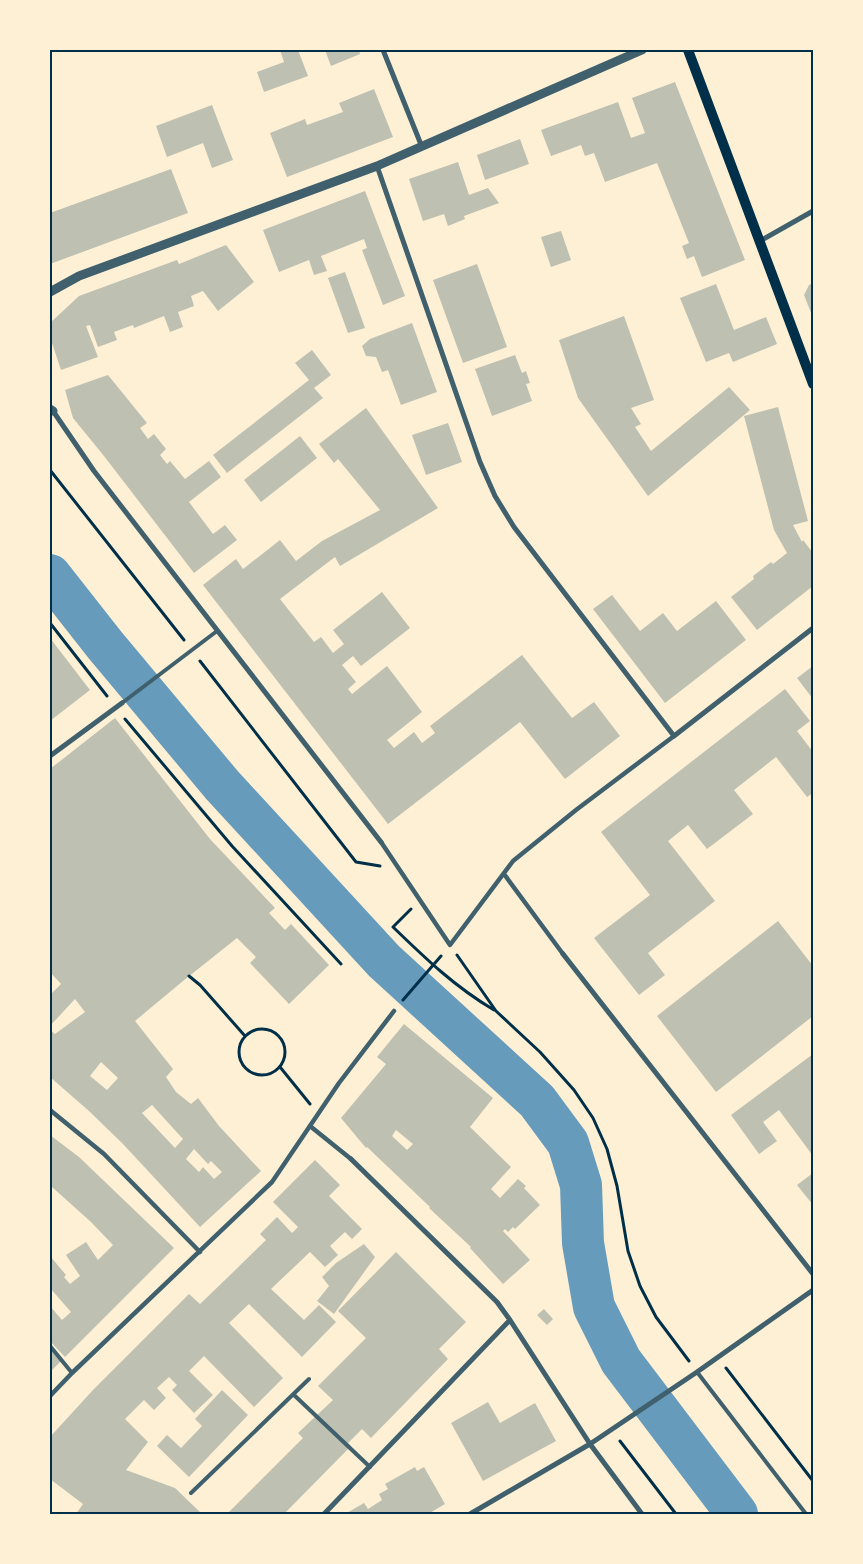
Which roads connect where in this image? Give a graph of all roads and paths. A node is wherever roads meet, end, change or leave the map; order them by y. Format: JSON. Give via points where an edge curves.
{"nodes":[{"id":1,"x":383,"y":50,"type":"edge"},
{"id":2,"x":642,"y":50,"type":"edge"},
{"id":3,"x":688,"y":50,"type":"edge"},
{"id":4,"x":422,"y":148,"type":"junction"},
{"id":5,"x":377,"y":166,"type":"junction"},
{"id":6,"x":813,"y":211,"type":"edge"},
{"id":7,"x":760,"y":241,"type":"junction"},
{"id":8,"x":50,"y":292,"type":"edge"},
{"id":9,"x":813,"y":384,"type":"edge"},
{"id":10,"x":51,"y":409,"type":"edge"},
{"id":11,"x":50,"y":470,"type":"edge"},
{"id":12,"x":50,"y":622,"type":"edge"},
{"id":13,"x":813,"y":628,"type":"edge"},
{"id":14,"x":217,"y":630,"type":"junction"},
{"id":15,"x":191,"y":649,"type":"junction"},
{"id":16,"x":122,"y":703,"type":"joint"},
{"id":17,"x":116,"y":708,"type":"junction"},
{"id":18,"x":674,"y":736,"type":"junction"},
{"id":19,"x":50,"y":756,"type":"edge"},
{"id":20,"x":381,"y":842,"type":"joint"},
{"id":21,"x":399,"y":868,"type":"junction"},
{"id":22,"x":504,"y":874,"type":"junction"},
{"id":23,"x":420,"y":900,"type":"junction"},
{"id":24,"x":450,"y":945,"type":"junction"},
{"id":25,"x":563,"y":954,"type":"joint"},
{"id":26,"x":341,"y":964,"type":"dead end"},
{"id":27,"x":432,"y":966,"type":"junction"},
{"id":28,"x":189,"y":976,"type":"dead end"},
{"id":29,"x":394,"y":1011,"type":"joint"},
{"id":30,"x":496,"y":1011,"type":"junction"},
{"id":31,"x":245,"y":1036,"type":"junction"},
{"id":32,"x":280,"y":1066,"type":"junction"},
{"id":33,"x":313,"y":1108,"type":"dead end"},
{"id":34,"x":50,"y":1110,"type":"edge"},
{"id":35,"x":310,"y":1126,"type":"junction"},
{"id":36,"x":351,"y":1159,"type":"joint"},
{"id":37,"x":200,"y":1252,"type":"junction"},
{"id":38,"x":813,"y":1274,"type":"edge"},
{"id":39,"x":813,"y":1290,"type":"edge"},
{"id":40,"x":510,"y":1320,"type":"junction"},
{"id":41,"x":50,"y":1346,"type":"edge"},
{"id":42,"x":718,"y":1357,"type":"junction"},
{"id":43,"x":697,"y":1372,"type":"junction"},
{"id":44,"x":72,"y":1373,"type":"junction"},
{"id":45,"x":309,"y":1379,"type":"dead end"},
{"id":46,"x":294,"y":1395,"type":"junction"},
{"id":47,"x":50,"y":1396,"type":"edge"},
{"id":48,"x":611,"y":1430,"type":"junction"},
{"id":49,"x":590,"y":1444,"type":"junction"},
{"id":50,"x":370,"y":1468,"type":"junction"},
{"id":51,"x":813,"y":1481,"type":"edge"},
{"id":52,"x":191,"y":1493,"type":"dead end"},
{"id":53,"x":324,"y":1514,"type":"edge"},
{"id":54,"x":470,"y":1514,"type":"edge"},
{"id":55,"x":642,"y":1514,"type":"edge"},
{"id":56,"x":676,"y":1514,"type":"edge"},
{"id":57,"x":806,"y":1514,"type":"edge"}],
"edges":[{"from":1,"to":4,"type":"street"},
{"from":2,"to":4,"type":"street"},
{"from":3,"to":7,"type":"main road"},
{"from":4,"to":5,"type":"street"},
{"from":5,"to":8,"type":"street","via":[[80,276]]},
{"from":5,"to":18,"type":"street","via":[[480,462],[495,496],[514,527]]},
{"from":6,"to":7,"type":"street"},
{"from":7,"to":9,"type":"main road"},
{"from":10,"to":14,"type":"street","via":[[94,471]]},
{"from":11,"to":15,"type":"path"},
{"from":12,"to":17,"type":"path"},
{"from":13,"to":18,"type":"street"},
{"from":14,"to":15,"type":"lane"},
{"from":14,"to":20,"type":"street"},
{"from":15,"to":16,"type":"lane"},
{"from":15,"to":21,"type":"path","via":[[356,862]]},
{"from":16,"to":17,"type":"street"},
{"from":17,"to":19,"type":"street"},
{"from":17,"to":26,"type":"path","via":[[232,846]]},
{"from":18,"to":22,"type":"street","via":[[513,861]]},
{"from":20,"to":21,"type":"street"},
{"from":21,"to":23,"type":"street"},
{"from":22,"to":24,"type":"street"},
{"from":22,"to":25,"type":"street"},
{"from":23,"to":24,"type":"street"},
{"from":23,"to":27,"type":"path","via":[[393,927]]},
{"from":24,"to":30,"type":"path"},
{"from":25,"to":38,"type":"street"},
{"from":27,"to":29,"type":"path"},
{"from":27,"to":30,"type":"path"},
{"from":28,"to":31,"type":"path"},
{"from":29,"to":35,"type":"street"},
{"from":30,"to":43,"type":"path","via":[[540,1052],[574,1090],[593,1118],[607,1149],[628,1251],[640,1286],[656,1317]]},
{"from":31,"to":32,"type":"path","via":[[259,1028],[276,1033],[285,1048]]},
{"from":31,"to":32,"type":"path","via":[[239,1047],[239,1056],[247,1070],[261,1075],[269,1074]]},
{"from":32,"to":33,"type":"path"},
{"from":34,"to":37,"type":"street","via":[[104,1154]]},
{"from":35,"to":36,"type":"street"},
{"from":35,"to":37,"type":"street","via":[[272,1182]]},
{"from":36,"to":40,"type":"street","via":[[497,1302]]},
{"from":37,"to":44,"type":"street"},
{"from":39,"to":42,"type":"street"},
{"from":40,"to":49,"type":"street"},
{"from":40,"to":50,"type":"street"},
{"from":41,"to":44,"type":"lane"},
{"from":42,"to":43,"type":"street"},
{"from":42,"to":51,"type":"path"},
{"from":43,"to":48,"type":"street"},
{"from":43,"to":57,"type":"lane"},
{"from":44,"to":47,"type":"street"},
{"from":45,"to":46,"type":"lane"},
{"from":46,"to":50,"type":"lane"},
{"from":46,"to":52,"type":"lane"},
{"from":48,"to":49,"type":"street"},
{"from":48,"to":56,"type":"path"},
{"from":49,"to":54,"type":"street"},
{"from":49,"to":55,"type":"street"},
{"from":50,"to":53,"type":"street"}]}
